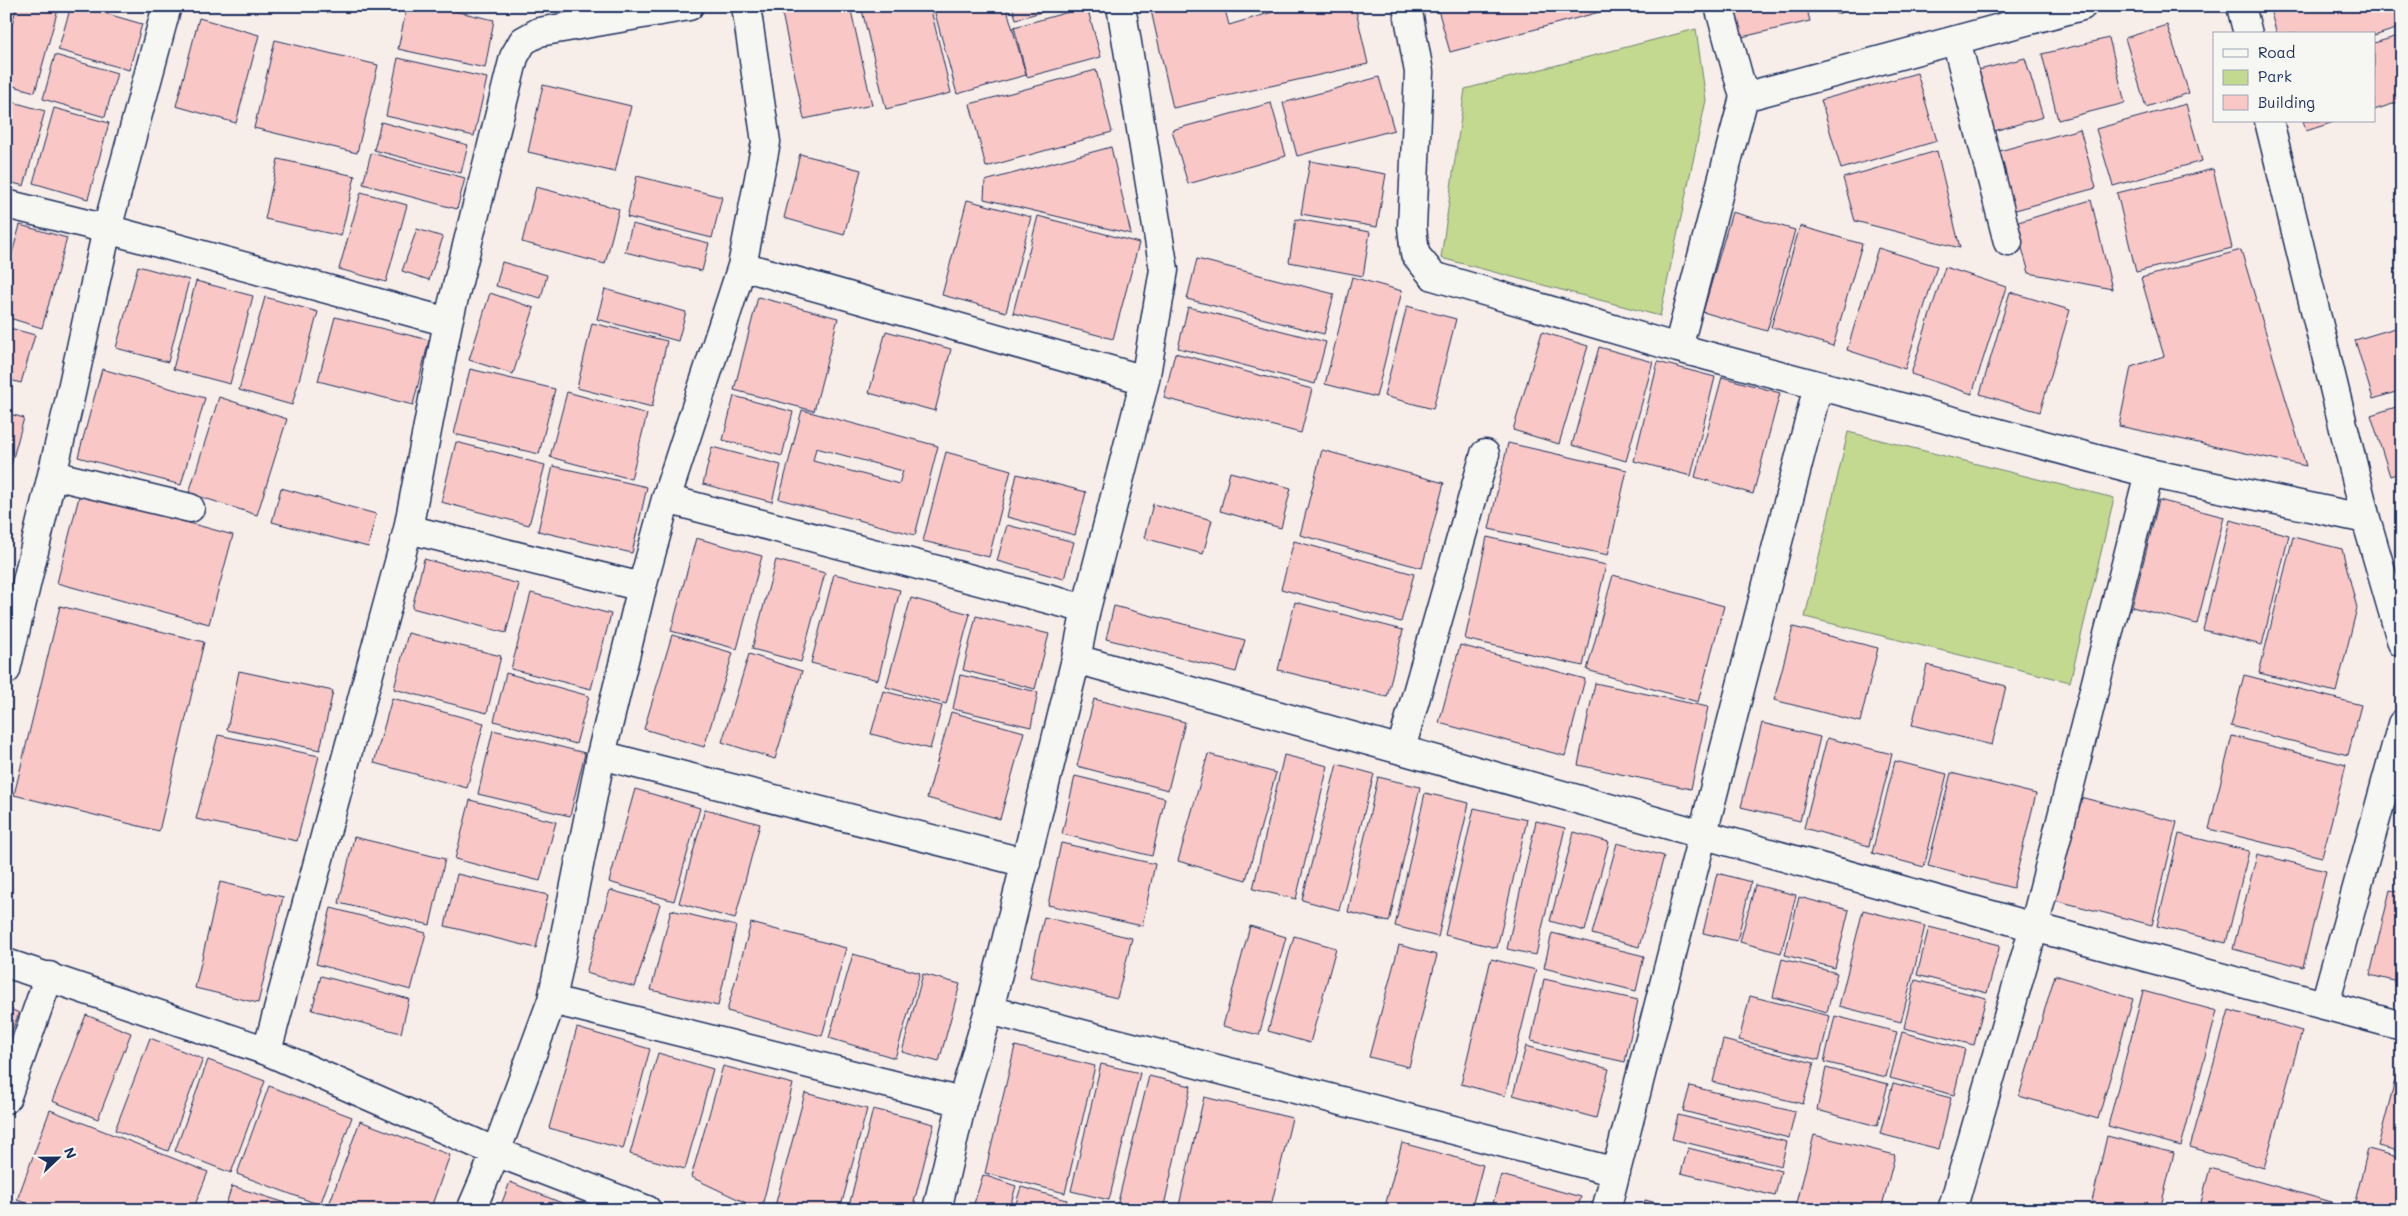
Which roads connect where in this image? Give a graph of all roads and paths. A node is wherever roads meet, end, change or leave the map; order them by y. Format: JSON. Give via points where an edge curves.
{"nodes":[{"id":1,"x":167,"y":6,"type":"edge"},
{"id":2,"x":689,"y":6,"type":"edge"},
{"id":3,"x":746,"y":6,"type":"edge"},
{"id":4,"x":1121,"y":6,"type":"edge"},
{"id":5,"x":1407,"y":6,"type":"edge"},
{"id":6,"x":1718,"y":6,"type":"edge"},
{"id":7,"x":2082,"y":6,"type":"edge"},
{"id":8,"x":2241,"y":6,"type":"edge"},
{"id":9,"x":2248,"y":32,"type":"edge"},
{"id":10,"x":1956,"y":40,"type":"junction"},
{"id":11,"x":1744,"y":97,"type":"junction"},
{"id":12,"x":2269,"y":122,"type":"edge"},
{"id":13,"x":6,"y":204,"type":"edge"},
{"id":14,"x":107,"y":229,"type":"junction"},
{"id":15,"x":2008,"y":242,"type":"dead end"},
{"id":16,"x":742,"y":266,"type":"junction"},
{"id":17,"x":448,"y":322,"type":"junction"},
{"id":18,"x":1678,"y":348,"type":"junction"},
{"id":19,"x":1145,"y":380,"type":"junction"},
{"id":20,"x":1818,"y":386,"type":"junction"},
{"id":21,"x":1485,"y":454,"type":"dead end"},
{"id":22,"x":2149,"y":473,"type":"junction"},
{"id":23,"x":53,"y":475,"type":"junction"},
{"id":24,"x":666,"y":499,"type":"junction"},
{"id":25,"x":190,"y":508,"type":"dead end"},
{"id":26,"x":2366,"y":519,"type":"junction"},
{"id":27,"x":408,"y":529,"type":"junction"},
{"id":28,"x":16,"y":584,"type":"edge"},
{"id":29,"x":642,"y":587,"type":"junction"},
{"id":30,"x":1086,"y":609,"type":"junction"},
{"id":31,"x":2402,"y":643,"type":"edge"},
{"id":32,"x":1076,"y":659,"type":"junction"},
{"id":33,"x":6,"y":670,"type":"edge"},
{"id":34,"x":2402,"y":724,"type":"edge"},
{"id":35,"x":1401,"y":749,"type":"junction"},
{"id":36,"x":601,"y":756,"type":"junction"},
{"id":37,"x":1702,"y":832,"type":"junction"},
{"id":38,"x":1026,"y":863,"type":"junction"},
{"id":39,"x":2034,"y":927,"type":"junction"},
{"id":40,"x":6,"y":963,"type":"edge"},
{"id":41,"x":49,"y":976,"type":"junction"},
{"id":42,"x":552,"y":1000,"type":"junction"},
{"id":43,"x":2325,"y":1004,"type":"junction"},
{"id":44,"x":989,"y":1010,"type":"junction"},
{"id":45,"x":2402,"y":1026,"type":"edge"},
{"id":46,"x":267,"y":1050,"type":"junction"},
{"id":47,"x":6,"y":1099,"type":"edge"},
{"id":48,"x":962,"y":1102,"type":"junction"},
{"id":49,"x":496,"y":1152,"type":"junction"},
{"id":50,"x":1616,"y":1172,"type":"junction"},
{"id":51,"x":471,"y":1210,"type":"edge"},
{"id":52,"x":647,"y":1210,"type":"edge"},
{"id":53,"x":937,"y":1210,"type":"edge"},
{"id":54,"x":1606,"y":1210,"type":"edge"},
{"id":55,"x":1952,"y":1210,"type":"edge"}],
"edges":[{"from":1,"to":14,"type":"street"},
{"from":2,"to":17,"type":"street","via":[[539,32],[523,41],[514,57]]},
{"from":3,"to":16,"type":"street","via":[[766,142]]},
{"from":4,"to":19,"type":"street","via":[[1164,270]]},
{"from":5,"to":18,"type":"street","via":[[1419,72],[1412,226],[1414,254],[1433,276]]},
{"from":6,"to":11,"type":"street"},
{"from":7,"to":10,"type":"street"},
{"from":8,"to":9,"type":"street"},
{"from":10,"to":11,"type":"street"},
{"from":10,"to":15,"type":"street"},
{"from":11,"to":18,"type":"street"},
{"from":12,"to":26,"type":"street"},
{"from":13,"to":14,"type":"street"},
{"from":14,"to":17,"type":"street"},
{"from":14,"to":23,"type":"street"},
{"from":16,"to":19,"type":"street"},
{"from":16,"to":24,"type":"street"},
{"from":17,"to":27,"type":"street"},
{"from":18,"to":20,"type":"street"},
{"from":19,"to":30,"type":"street"},
{"from":20,"to":22,"type":"street"},
{"from":20,"to":37,"type":"street"},
{"from":21,"to":35,"type":"street"},
{"from":22,"to":26,"type":"street"},
{"from":22,"to":39,"type":"street"},
{"from":23,"to":25,"type":"street"},
{"from":23,"to":28,"type":"street"},
{"from":24,"to":29,"type":"street"},
{"from":24,"to":30,"type":"street"},
{"from":26,"to":31,"type":"street"},
{"from":27,"to":29,"type":"street"},
{"from":27,"to":46,"type":"street"},
{"from":28,"to":33,"type":"street"},
{"from":29,"to":36,"type":"street"},
{"from":30,"to":32,"type":"street"},
{"from":32,"to":35,"type":"street"},
{"from":32,"to":38,"type":"street"},
{"from":34,"to":43,"type":"street"},
{"from":35,"to":37,"type":"street"},
{"from":36,"to":38,"type":"street"},
{"from":36,"to":42,"type":"street"},
{"from":37,"to":39,"type":"street"},
{"from":37,"to":50,"type":"street"},
{"from":38,"to":44,"type":"street"},
{"from":39,"to":43,"type":"street"},
{"from":39,"to":55,"type":"street"},
{"from":40,"to":41,"type":"street"},
{"from":41,"to":46,"type":"street"},
{"from":41,"to":47,"type":"street"},
{"from":42,"to":48,"type":"street"},
{"from":42,"to":49,"type":"street"},
{"from":43,"to":45,"type":"street"},
{"from":44,"to":48,"type":"street"},
{"from":44,"to":50,"type":"street"},
{"from":46,"to":49,"type":"street"},
{"from":48,"to":53,"type":"street"},
{"from":49,"to":51,"type":"street"},
{"from":49,"to":52,"type":"street"},
{"from":50,"to":54,"type":"street"}]}
